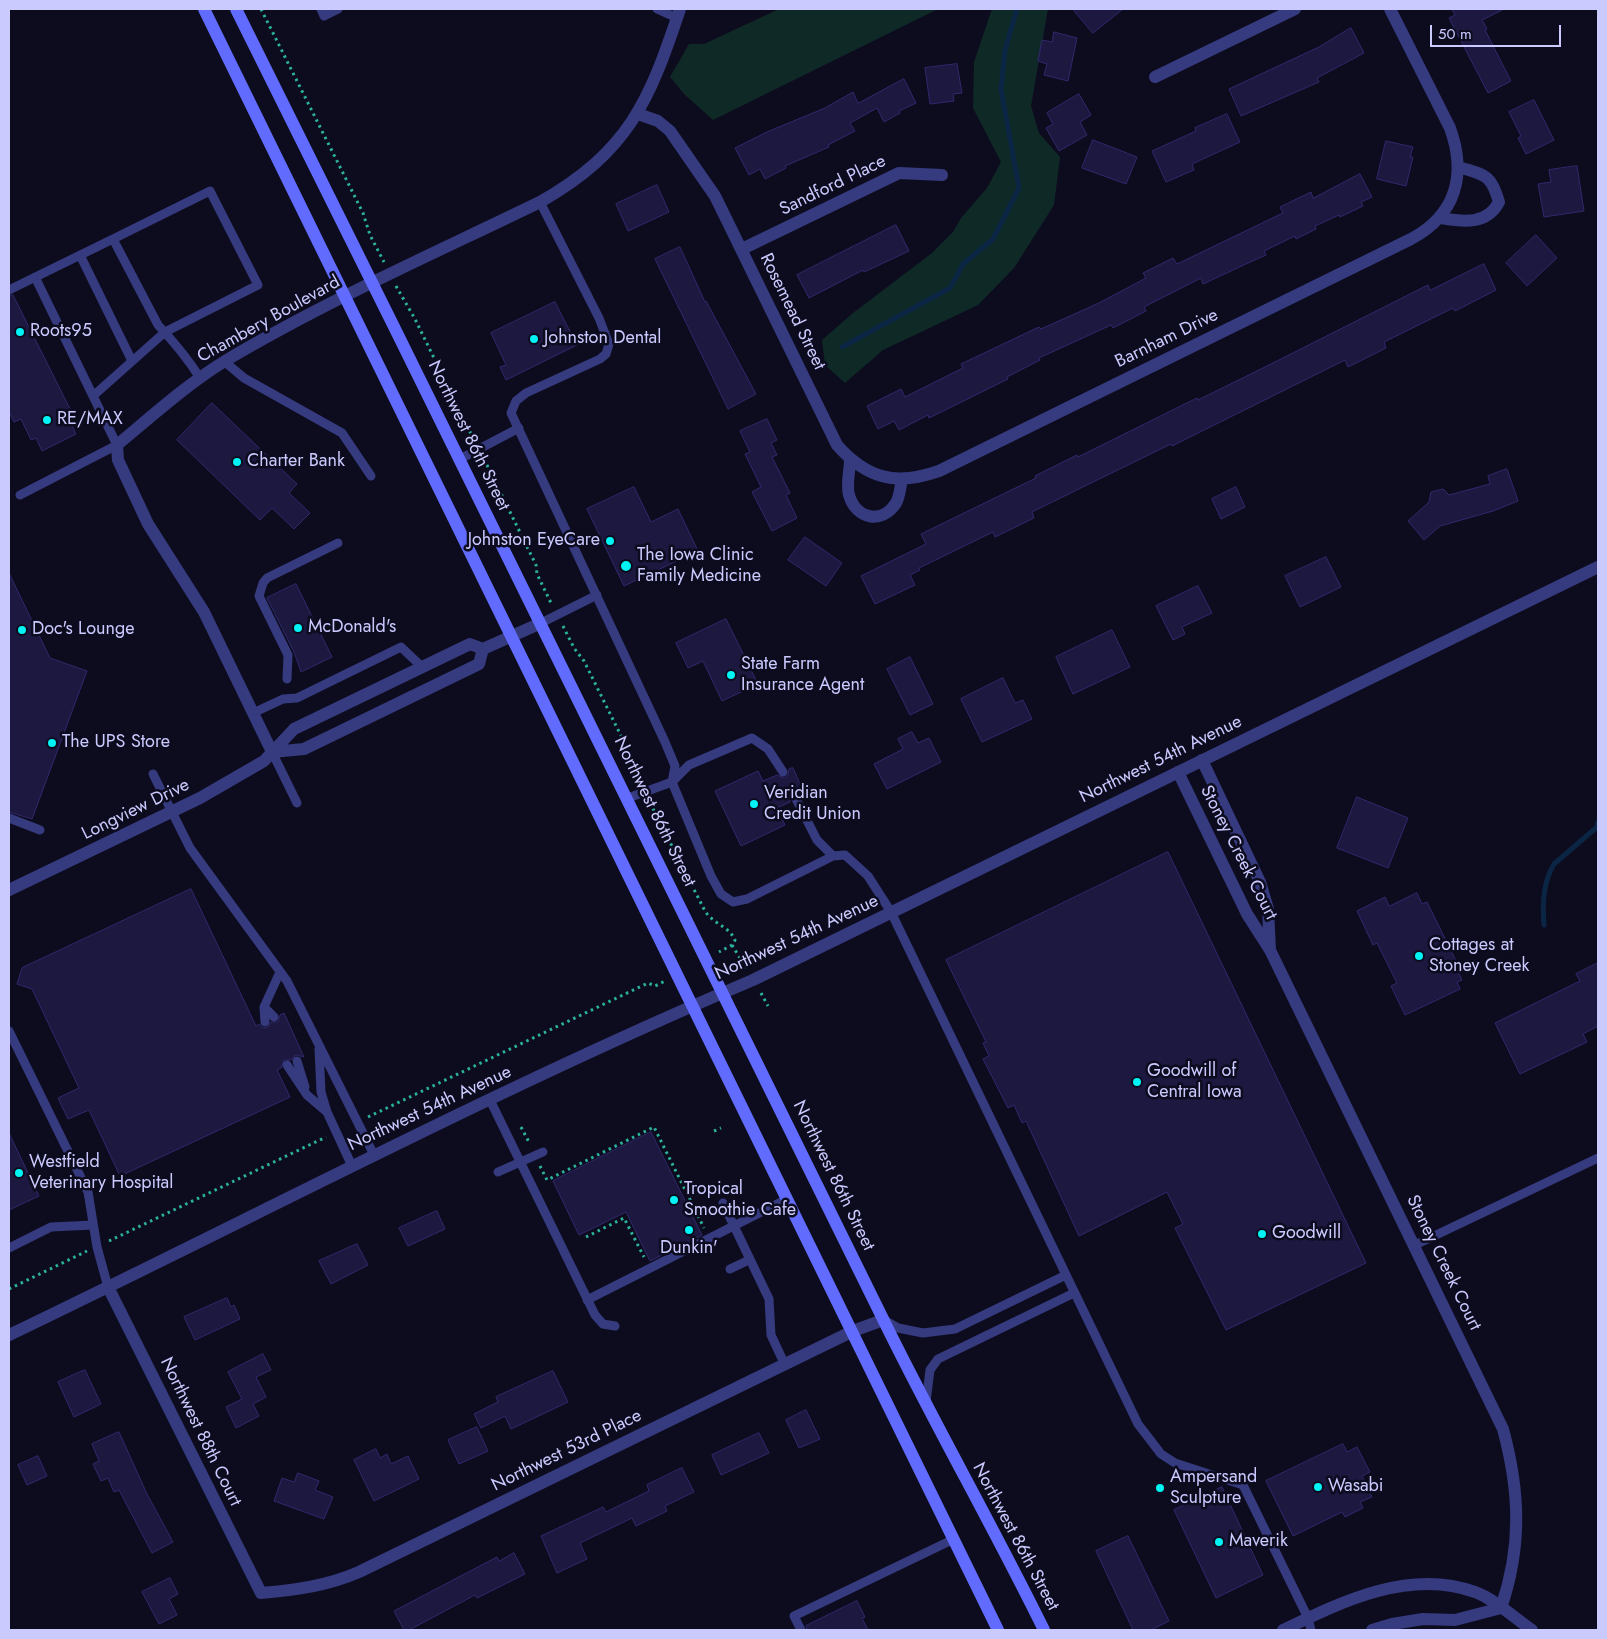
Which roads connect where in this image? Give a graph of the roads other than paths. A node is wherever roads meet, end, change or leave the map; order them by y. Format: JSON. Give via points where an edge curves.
{"nodes":[{"id":1,"x":204,"y":9,"type":"edge"},
{"id":2,"x":236,"y":9,"type":"edge"},
{"id":3,"x":320,"y":9,"type":"edge"},
{"id":4,"x":338,"y":9,"type":"edge"},
{"id":5,"x":657,"y":9,"type":"edge"},
{"id":6,"x":1294,"y":9,"type":"edge"},
{"id":7,"x":1390,"y":9,"type":"edge"},
{"id":8,"x":679,"y":14,"type":"edge"},
{"id":9,"x":1155,"y":77,"type":"dead end"},
{"id":10,"x":638,"y":114,"type":"junction"},
{"id":11,"x":1458,"y":167,"type":"junction"},
{"id":12,"x":942,"y":174,"type":"dead end"},
{"id":13,"x":540,"y":202,"type":"junction"},
{"id":14,"x":1441,"y":218,"type":"junction"},
{"id":15,"x":114,"y":239,"type":"junction"},
{"id":16,"x":742,"y":249,"type":"junction"},
{"id":17,"x":80,"y":255,"type":"junction"},
{"id":18,"x":36,"y":277,"type":"junction"},
{"id":19,"x":373,"y":283,"type":"junction"},
{"id":20,"x":9,"y":290,"type":"edge"},
{"id":21,"x":345,"y":297,"type":"junction"},
{"id":22,"x":164,"y":332,"type":"junction"},
{"id":23,"x":132,"y":361,"type":"junction"},
{"id":24,"x":225,"y":362,"type":"junction"},
{"id":25,"x":200,"y":378,"type":"junction"},
{"id":26,"x":93,"y":396,"type":"junction"},
{"id":27,"x":519,"y":428,"type":"junction"},
{"id":28,"x":117,"y":445,"type":"junction"},
{"id":29,"x":460,"y":459,"type":"junction"},
{"id":30,"x":850,"y":460,"type":"junction"},
{"id":31,"x":939,"y":471,"type":"joint"},
{"id":32,"x":371,"y":476,"type":"dead end"},
{"id":33,"x":902,"y":480,"type":"junction"},
{"id":34,"x":20,"y":495,"type":"dead end"},
{"id":35,"x":338,"y":543,"type":"dead end"},
{"id":36,"x":1598,"y":567,"type":"edge"},
{"id":37,"x":596,"y":595,"type":"junction"},
{"id":38,"x":541,"y":623,"type":"junction"},
{"id":39,"x":512,"y":636,"type":"junction"},
{"id":40,"x":483,"y":649,"type":"junction"},
{"id":41,"x":422,"y":667,"type":"junction"},
{"id":42,"x":288,"y":679,"type":"dead end"},
{"id":43,"x":253,"y":713,"type":"junction"},
{"id":44,"x":272,"y":752,"type":"junction"},
{"id":45,"x":1202,"y":760,"type":"junction"},
{"id":46,"x":783,"y":772,"type":"dead end"},
{"id":47,"x":1178,"y":772,"type":"junction"},
{"id":48,"x":154,"y":774,"type":"dead end"},
{"id":49,"x":672,"y":782,"type":"junction"},
{"id":50,"x":628,"y":798,"type":"junction"},
{"id":51,"x":796,"y":799,"type":"dead end"},
{"id":52,"x":297,"y":803,"type":"dead end"},
{"id":53,"x":172,"y":812,"type":"junction"},
{"id":54,"x":9,"y":818,"type":"edge"},
{"id":55,"x":40,"y":830,"type":"dead end"},
{"id":56,"x":832,"y":856,"type":"junction"},
{"id":57,"x":9,"y":890,"type":"edge"},
{"id":58,"x":891,"y":912,"type":"junction"},
{"id":59,"x":1270,"y":950,"type":"junction"},
{"id":60,"x":280,"y":972,"type":"junction"},
{"id":61,"x":724,"y":992,"type":"junction"},
{"id":62,"x":692,"y":1005,"type":"junction"},
{"id":63,"x":264,"y":1007,"type":"junction"},
{"id":64,"x":274,"y":1017,"type":"dead end"},
{"id":65,"x":265,"y":1022,"type":"dead end"},
{"id":66,"x":9,"y":1032,"type":"edge"},
{"id":67,"x":319,"y":1047,"type":"junction"},
{"id":68,"x":297,"y":1061,"type":"dead end"},
{"id":69,"x":287,"y":1065,"type":"dead end"},
{"id":70,"x":308,"y":1095,"type":"junction"},
{"id":71,"x":490,"y":1100,"type":"junction"},
{"id":72,"x":327,"y":1112,"type":"junction"},
{"id":73,"x":543,"y":1152,"type":"dead end"},
{"id":74,"x":374,"y":1155,"type":"junction"},
{"id":75,"x":1598,"y":1158,"type":"edge"},
{"id":76,"x":520,"y":1162,"type":"junction"},
{"id":77,"x":352,"y":1166,"type":"junction"},
{"id":78,"x":498,"y":1172,"type":"dead end"},
{"id":79,"x":787,"y":1199,"type":"junction"},
{"id":80,"x":723,"y":1203,"type":"dead end"},
{"id":81,"x":93,"y":1225,"type":"junction"},
{"id":82,"x":734,"y":1225,"type":"junction"},
{"id":83,"x":1415,"y":1246,"type":"junction"},
{"id":84,"x":9,"y":1248,"type":"edge"},
{"id":85,"x":749,"y":1260,"type":"junction"},
{"id":86,"x":730,"y":1269,"type":"dead end"},
{"id":87,"x":1066,"y":1275,"type":"junction"},
{"id":88,"x":108,"y":1287,"type":"junction"},
{"id":89,"x":1074,"y":1293,"type":"junction"},
{"id":90,"x":587,"y":1300,"type":"junction"},
{"id":91,"x":883,"y":1320,"type":"junction"},
{"id":92,"x":614,"y":1326,"type":"dead end"},
{"id":93,"x":852,"y":1331,"type":"junction"},
{"id":94,"x":9,"y":1334,"type":"edge"},
{"id":95,"x":784,"y":1365,"type":"junction"},
{"id":96,"x":926,"y":1408,"type":"junction"},
{"id":97,"x":954,"y":1540,"type":"junction"},
{"id":98,"x":261,"y":1593,"type":"joint"},
{"id":99,"x":1501,"y":1608,"type":"junction"},
{"id":100,"x":1309,"y":1624,"type":"edge"},
{"id":101,"x":801,"y":1630,"type":"edge"},
{"id":102,"x":998,"y":1630,"type":"edge"},
{"id":103,"x":1044,"y":1630,"type":"edge"},
{"id":104,"x":1283,"y":1630,"type":"edge"},
{"id":105,"x":1372,"y":1630,"type":"edge"},
{"id":106,"x":1532,"y":1630,"type":"edge"}],
"edges":[{"from":1,"to":21,"type":"main road"},
{"from":2,"to":19,"type":"main road","name":"Northwest 86th Street"},
{"from":3,"to":4,"type":"lane","via":[[324,16]]},
{"from":5,"to":8,"type":"lane"},
{"from":6,"to":9,"type":"street"},
{"from":7,"to":11,"type":"street","via":[[1450,128],[1457,146]]},
{"from":8,"to":10,"type":"street","name":"Chambery Boulevard","via":[[652,90]]},
{"from":10,"to":13,"type":"street","name":"Chambery Boulevard","via":[[593,166]]},
{"from":10,"to":16,"type":"street","name":"Rosemead Street","via":[[658,121],[686,151],[715,196]]},
{"from":11,"to":14,"type":"street","via":[[1456,183]]},
{"from":11,"to":14,"type":"street","via":[[1486,175],[1493,183],[1499,202],[1488,217],[1476,221]]},
{"from":12,"to":16,"type":"street","name":"Sandford Place","via":[[899,173]]},
{"from":13,"to":19,"type":"street","name":"Chambery Boulevard"},
{"from":13,"to":27,"type":"lane","via":[[609,344],[606,354],[600,359],[516,400],[511,413]]},
{"from":14,"to":31,"type":"street","name":"Barnham Drive","via":[[1411,239]]},
{"from":15,"to":17,"type":"lane"},
{"from":15,"to":22,"type":"lane"},
{"from":15,"to":22,"type":"lane","via":[[210,191],[258,285]]},
{"from":16,"to":30,"type":"street","name":"Rosemead Street","via":[[832,436]]},
{"from":17,"to":18,"type":"lane"},
{"from":17,"to":23,"type":"lane"},
{"from":18,"to":20,"type":"lane"},
{"from":18,"to":26,"type":"lane"},
{"from":19,"to":21,"type":"street","name":"Chambery Boulevard"},
{"from":19,"to":29,"type":"main road","name":"Northwest 86th Street"},
{"from":21,"to":24,"type":"street","name":"Chambery Boulevard"},
{"from":21,"to":39,"type":"main road"},
{"from":22,"to":23,"type":"lane"},
{"from":22,"to":25,"type":"lane"},
{"from":23,"to":26,"type":"lane"},
{"from":24,"to":25,"type":"street","name":"Chambery Boulevard"},
{"from":24,"to":32,"type":"lane","via":[[244,378],[342,433]]},
{"from":25,"to":28,"type":"street","name":"Chambery Boulevard"},
{"from":26,"to":28,"type":"lane"},
{"from":27,"to":29,"type":"lane"},
{"from":27,"to":37,"type":"lane"},
{"from":28,"to":34,"type":"lane"},
{"from":28,"to":43,"type":"street","via":[[118,460],[148,524],[204,612]]},
{"from":29,"to":38,"type":"main road","name":"Northwest 86th Street"},
{"from":30,"to":33,"type":"street","name":"Rosemead Street","via":[[883,477]]},
{"from":30,"to":33,"type":"street","via":[[848,492],[863,515],[878,517],[892,509],[898,500]]},
{"from":31,"to":33,"type":"street","name":"Rosemead Street"},
{"from":35,"to":42,"type":"lane","via":[[267,578],[260,589],[259,596],[288,655]]},
{"from":36,"to":45,"type":"street","name":"Northwest 54th Avenue"},
{"from":37,"to":38,"type":"lane"},
{"from":37,"to":49,"type":"lane","via":[[675,766]]},
{"from":38,"to":39,"type":"street","name":"Longview Drive"},
{"from":38,"to":50,"type":"main road","name":"Northwest 86th Street"},
{"from":39,"to":40,"type":"street","name":"Longview Drive"},
{"from":39,"to":62,"type":"main road"},
{"from":40,"to":41,"type":"street","name":"Longview Drive","via":[[470,644]]},
{"from":40,"to":44,"type":"street","via":[[479,664],[304,749]]},
{"from":41,"to":43,"type":"lane","via":[[401,647],[297,698],[283,699]]},
{"from":41,"to":44,"type":"street","name":"Longview Drive","via":[[294,729]]},
{"from":43,"to":44,"type":"street"},
{"from":44,"to":52,"type":"lane"},
{"from":44,"to":53,"type":"street","name":"Longview Drive","via":[[264,761]]},
{"from":45,"to":47,"type":"street","name":"Northwest 54th Avenue"},
{"from":45,"to":59,"type":"street","name":"Stoney Creek Court","via":[[1260,882],[1268,909]]},
{"from":46,"to":49,"type":"lane","via":[[768,749],[752,738],[689,765]]},
{"from":47,"to":58,"type":"street","name":"Northwest 54th Avenue"},
{"from":47,"to":59,"type":"street","name":"Stoney Creek Court","via":[[1247,914]]},
{"from":48,"to":53,"type":"lane"},
{"from":49,"to":50,"type":"lane"},
{"from":49,"to":56,"type":"lane","via":[[711,876],[722,894],[733,902],[747,899]]},
{"from":50,"to":61,"type":"main road","name":"Northwest 86th Street"},
{"from":51,"to":56,"type":"lane","via":[[817,840]]},
{"from":53,"to":57,"type":"street","name":"Longview Drive"},
{"from":53,"to":60,"type":"lane","via":[[190,848]]},
{"from":54,"to":55,"type":"lane"},
{"from":56,"to":58,"type":"lane","via":[[845,855],[856,864],[868,876]]},
{"from":58,"to":61,"type":"street","name":"Northwest 54th Avenue"},
{"from":58,"to":87,"type":"lane"},
{"from":59,"to":83,"type":"street","name":"Stoney Creek Court"},
{"from":60,"to":63,"type":"lane"},
{"from":60,"to":67,"type":"lane","via":[[287,980]]},
{"from":61,"to":62,"type":"street","name":"Northwest 54th Avenue"},
{"from":61,"to":91,"type":"main road","name":"Northwest 86th Street"},
{"from":62,"to":71,"type":"street","name":"Northwest 54th Avenue"},
{"from":62,"to":79,"type":"main road"},
{"from":63,"to":64,"type":"lane"},
{"from":63,"to":65,"type":"lane"},
{"from":66,"to":81,"type":"lane","via":[[88,1192]]},
{"from":67,"to":72,"type":"lane","via":[[321,1092]]},
{"from":67,"to":74,"type":"lane"},
{"from":68,"to":70,"type":"lane"},
{"from":69,"to":70,"type":"lane"},
{"from":70,"to":72,"type":"lane"},
{"from":71,"to":74,"type":"street","name":"Northwest 54th Avenue"},
{"from":71,"to":76,"type":"lane"},
{"from":72,"to":77,"type":"lane"},
{"from":73,"to":76,"type":"lane"},
{"from":74,"to":77,"type":"street","name":"Northwest 54th Avenue"},
{"from":75,"to":83,"type":"lane"},
{"from":76,"to":78,"type":"lane"},
{"from":76,"to":90,"type":"lane"},
{"from":77,"to":88,"type":"street","name":"Northwest 54th Avenue"},
{"from":79,"to":82,"type":"lane"},
{"from":79,"to":93,"type":"main road"},
{"from":80,"to":82,"type":"lane"},
{"from":81,"to":84,"type":"lane","via":[[51,1227]]},
{"from":81,"to":88,"type":"lane"},
{"from":82,"to":85,"type":"lane"},
{"from":82,"to":90,"type":"lane","via":[[726,1232]]},
{"from":83,"to":99,"type":"street","name":"Stoney Creek Court","via":[[1491,1400],[1512,1463],[1517,1496],[1517,1530],[1513,1563]]},
{"from":85,"to":86,"type":"lane"},
{"from":85,"to":95,"type":"lane","via":[[769,1299],[771,1335]]},
{"from":87,"to":89,"type":"lane"},
{"from":87,"to":91,"type":"lane","via":[[955,1329],[923,1333],[898,1328]]},
{"from":88,"to":94,"type":"street","name":"Northwest 54th Avenue"},
{"from":88,"to":98,"type":"street","name":"Northwest 88th Court"},
{"from":89,"to":96,"type":"lane","via":[[938,1359],[930,1370]]},
{"from":89,"to":100,"type":"lane","via":[[1138,1424],[1152,1445],[1175,1463],[1243,1485]]},
{"from":90,"to":92,"type":"lane","via":[[603,1324]]},
{"from":91,"to":93,"type":"street","name":"Northwest 53rd Place"},
{"from":91,"to":96,"type":"main road","name":"Northwest 86th Street"},
{"from":93,"to":95,"type":"street","name":"Northwest 53rd Place"},
{"from":93,"to":97,"type":"main road"},
{"from":95,"to":98,"type":"street","name":"Northwest 53rd Place","via":[[337,1582]]},
{"from":96,"to":103,"type":"main road","name":"Northwest 86th Street"},
{"from":97,"to":101,"type":"lane","via":[[794,1616]]},
{"from":97,"to":102,"type":"main road"},
{"from":99,"to":100,"type":"street","via":[[1476,1592],[1455,1587],[1414,1585],[1369,1592]]},
{"from":99,"to":105,"type":"street","via":[[1455,1620],[1423,1619]]},
{"from":99,"to":106,"type":"street"},
{"from":100,"to":104,"type":"street"}]}
